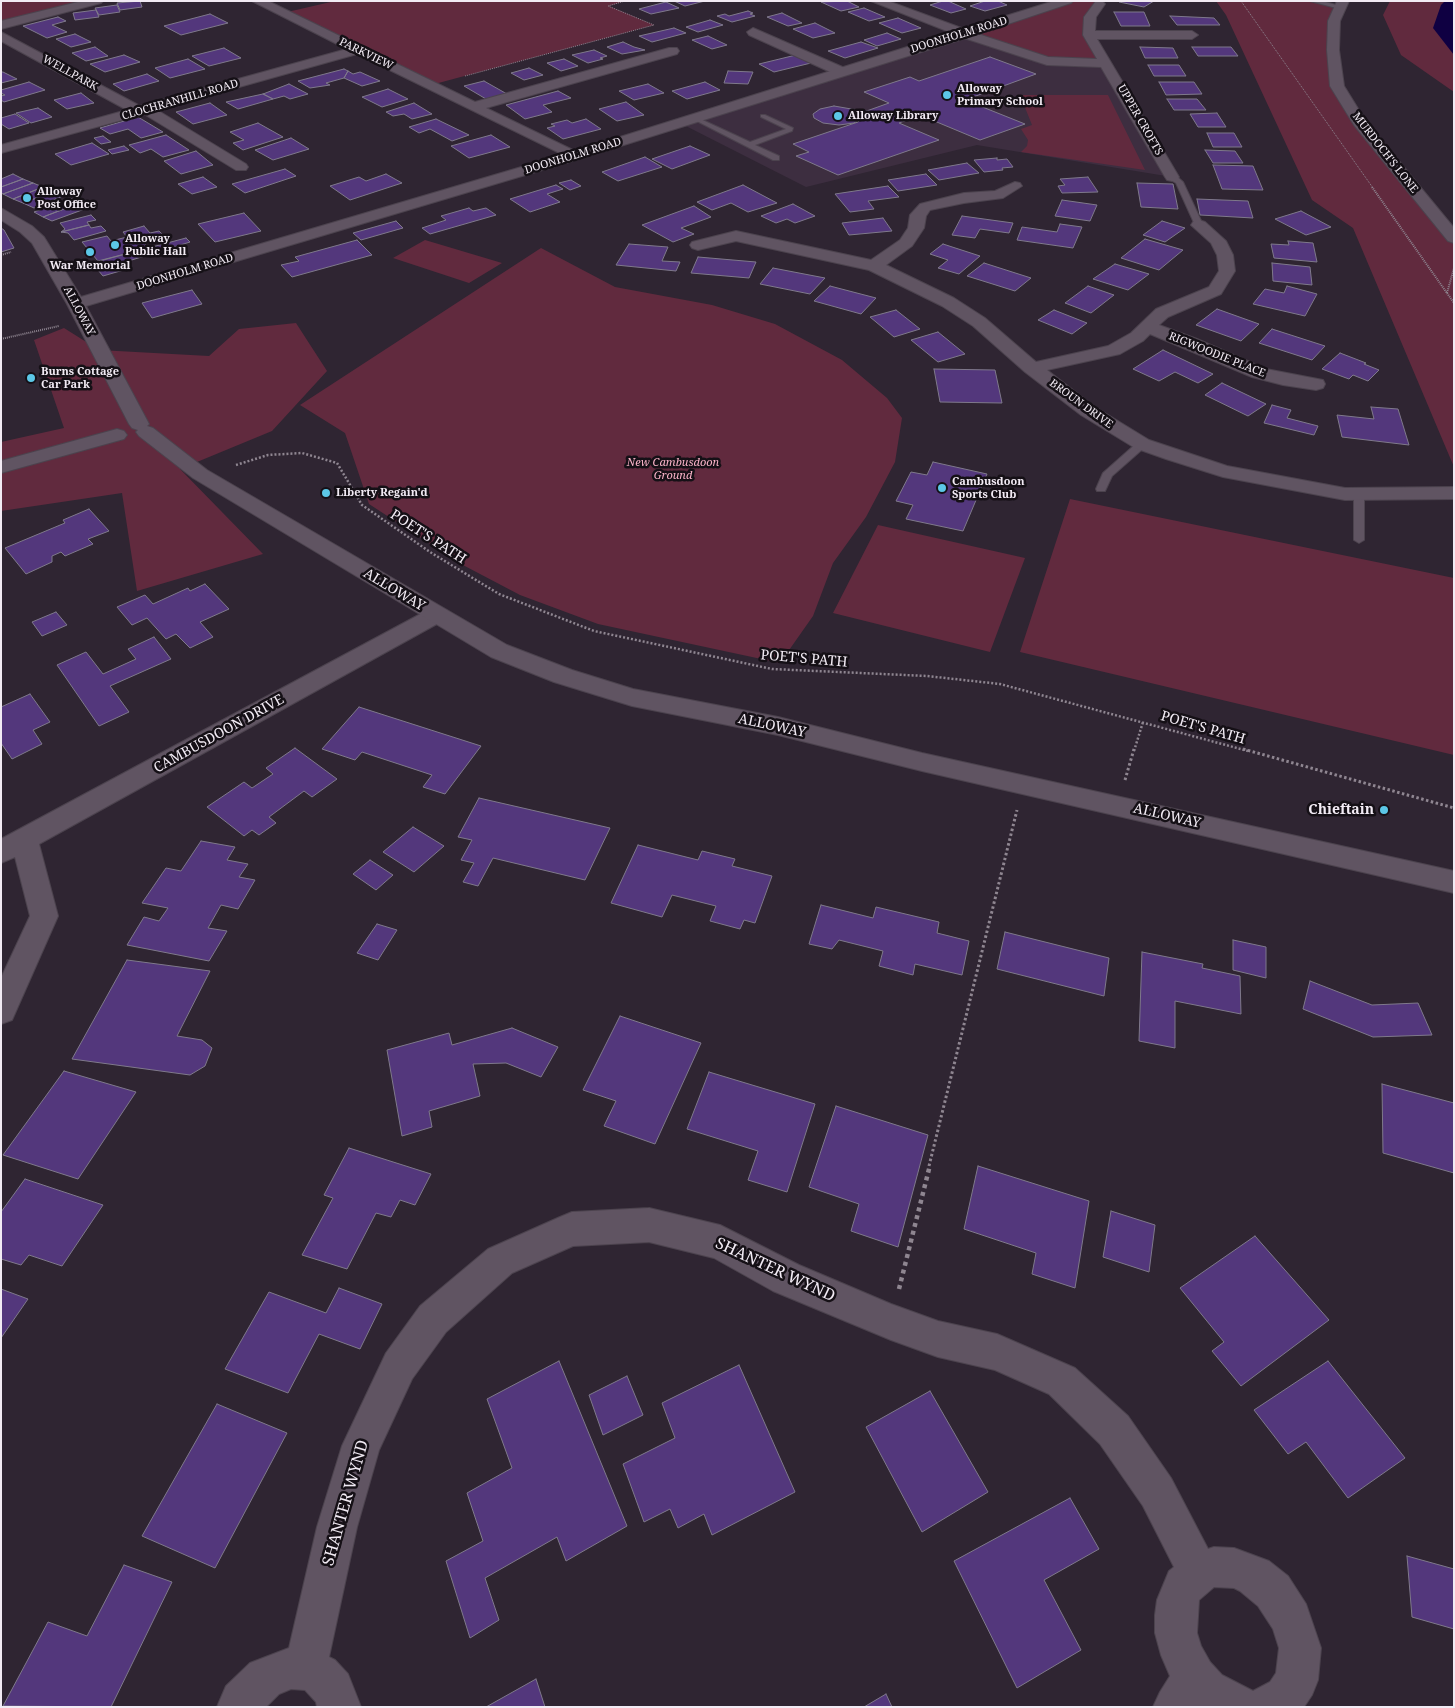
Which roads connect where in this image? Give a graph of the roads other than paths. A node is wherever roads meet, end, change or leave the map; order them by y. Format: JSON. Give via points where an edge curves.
{"nodes":[{"id":1,"x":97,"y":1,"type":"edge"},
{"id":2,"x":258,"y":1,"type":"edge"},
{"id":3,"x":877,"y":1,"type":"edge"},
{"id":4,"x":1067,"y":1,"type":"edge"},
{"id":5,"x":1313,"y":1,"type":"edge"},
{"id":6,"x":1099,"y":4,"type":"dead end"},
{"id":7,"x":1341,"y":4,"type":"edge"},
{"id":8,"x":1,"y":25,"type":"edge"},
{"id":9,"x":753,"y":32,"type":"dead end"},
{"id":10,"x":965,"y":34,"type":"junction"},
{"id":11,"x":1089,"y":35,"type":"junction"},
{"id":12,"x":1192,"y":35,"type":"dead end"},
{"id":13,"x":1,"y":36,"type":"edge"},
{"id":14,"x":359,"y":50,"type":"junction"},
{"id":15,"x":673,"y":51,"type":"dead end"},
{"id":16,"x":1107,"y":63,"type":"junction"},
{"id":17,"x":842,"y":72,"type":"junction"},
{"id":18,"x":474,"y":107,"type":"junction"},
{"id":19,"x":142,"y":110,"type":"junction"},
{"id":20,"x":763,"y":116,"type":"dead end"},
{"id":21,"x":694,"y":118,"type":"junction"},
{"id":22,"x":749,"y":145,"type":"junction"},
{"id":23,"x":1,"y":149,"type":"edge"},
{"id":24,"x":574,"y":156,"type":"junction"},
{"id":25,"x":776,"y":158,"type":"dead end"},
{"id":26,"x":241,"y":167,"type":"dead end"},
{"id":27,"x":1172,"y":177,"type":"joint"},
{"id":28,"x":1015,"y":186,"type":"dead end"},
{"id":29,"x":1,"y":213,"type":"edge"},
{"id":30,"x":1198,"y":225,"type":"joint"},
{"id":31,"x":1454,"y":238,"type":"edge"},
{"id":32,"x":698,"y":245,"type":"dead end"},
{"id":33,"x":874,"y":266,"type":"junction"},
{"id":34,"x":80,"y":312,"type":"junction"},
{"id":35,"x":1148,"y":327,"type":"junction"},
{"id":36,"x":1032,"y":368,"type":"junction"},
{"id":37,"x":1316,"y":384,"type":"dead end"},
{"id":38,"x":143,"y":428,"type":"junction"},
{"id":39,"x":1142,"y":444,"type":"junction"},
{"id":40,"x":1,"y":467,"type":"edge"},
{"id":41,"x":1101,"y":489,"type":"dead end"},
{"id":42,"x":1454,"y":493,"type":"edge"},
{"id":43,"x":1359,"y":494,"type":"junction"},
{"id":44,"x":1359,"y":540,"type":"dead end"},
{"id":45,"x":436,"y":615,"type":"junction"},
{"id":46,"x":12,"y":846,"type":"edge"},
{"id":47,"x":1454,"y":882,"type":"edge"},
{"id":48,"x":1,"y":1011,"type":"edge"},
{"id":49,"x":1198,"y":1572,"type":"junction"},
{"id":50,"x":305,"y":1669,"type":"junction"},
{"id":51,"x":1185,"y":1692,"type":"edge"},
{"id":52,"x":1283,"y":1703,"type":"edge"},
{"id":53,"x":239,"y":1707,"type":"edge"},
{"id":54,"x":339,"y":1707,"type":"edge"},
{"id":55,"x":1238,"y":1707,"type":"edge"}],
"edges":[{"from":1,"to":8,"type":"street"},
{"from":2,"to":14,"type":"street","name":"PARKVIEW"},
{"from":3,"to":10,"type":"street"},
{"from":4,"to":10,"type":"street","name":"DOONHOLM ROAD"},
{"from":5,"to":7,"type":"lane"},
{"from":6,"to":11,"type":"street","via":[[1090,18]]},
{"from":7,"to":31,"type":"street","name":"MURDOCH'S LONE","via":[[1334,21],[1337,86],[1359,122]]},
{"from":9,"to":17,"type":"street"},
{"from":10,"to":16,"type":"street","via":[[1047,61]]},
{"from":10,"to":17,"type":"street","name":"DOONHOLM ROAD"},
{"from":11,"to":12,"type":"street"},
{"from":11,"to":16,"type":"street","name":"UPPER CROFTS"},
{"from":13,"to":19,"type":"street","name":"WELLPARK"},
{"from":14,"to":18,"type":"street","name":"PARKVIEW"},
{"from":14,"to":19,"type":"street","name":"CLOCHRANHILL ROAD"},
{"from":15,"to":18,"type":"street"},
{"from":16,"to":27,"type":"street","name":"UPPER CROFTS"},
{"from":17,"to":21,"type":"street","name":"DOONHOLM ROAD"},
{"from":18,"to":24,"type":"street","name":"PARKVIEW"},
{"from":19,"to":23,"type":"street","name":"CLOCHRANHILL ROAD"},
{"from":19,"to":26,"type":"street","name":"WELLPARK"},
{"from":20,"to":22,"type":"lane","via":[[790,130]]},
{"from":21,"to":22,"type":"lane"},
{"from":21,"to":24,"type":"street","name":"DOONHOLM ROAD"},
{"from":22,"to":25,"type":"lane"},
{"from":24,"to":34,"type":"street","name":"DOONHOLM ROAD"},
{"from":27,"to":30,"type":"lane","via":[[1180,182]]},
{"from":28,"to":33,"type":"street","via":[[1003,199],[964,198],[925,207],[906,243]]},
{"from":29,"to":34,"type":"street","name":"ALLOWAY","via":[[38,240]]},
{"from":30,"to":35,"type":"street","name":"RIGWOODIE PLACE","via":[[1226,241],[1227,271],[1216,290],[1162,313]]},
{"from":32,"to":33,"type":"street","name":"BROUN DRIVE","via":[[734,229]]},
{"from":33,"to":36,"type":"street","name":"BROUN DRIVE","via":[[948,302],[979,322]]},
{"from":34,"to":38,"type":"street","name":"ALLOWAY"},
{"from":35,"to":36,"type":"street","name":"RIGWOODIE PLACE","via":[[1114,350]]},
{"from":35,"to":37,"type":"street","name":"RIGWOODIE PLACE","via":[[1259,373]]},
{"from":36,"to":39,"type":"street","name":"BROUN DRIVE","via":[[1088,411]]},
{"from":38,"to":40,"type":"street","via":[[140,437],[130,440],[117,436]]},
{"from":38,"to":45,"type":"street","name":"ALLOWAY","via":[[200,474]]},
{"from":39,"to":41,"type":"lane","via":[[1107,476]]},
{"from":39,"to":43,"type":"street","name":"BROUN DRIVE","via":[[1223,471]]},
{"from":42,"to":43,"type":"street","name":"BROUN DRIVE"},
{"from":43,"to":44,"type":"lane"},
{"from":45,"to":46,"type":"street","name":"CAMBUSDOON DRIVE"},
{"from":45,"to":47,"type":"street","name":"ALLOWAY","via":[[499,651],[563,676],[632,697],[778,726],[1022,785]]},
{"from":46,"to":48,"type":"street","via":[[44,916]]},
{"from":49,"to":50,"type":"street","name":"SHANTER WYND","via":[[1157,1492],[1114,1430],[1062,1381],[997,1352],[938,1339],[891,1322],[786,1278],[720,1242],[648,1225],[572,1229],[500,1261],[433,1319],[399,1366],[361,1446],[337,1527]]},
{"from":49,"to":51,"type":"street","via":[[1184,1586],[1176,1615]]},
{"from":49,"to":52,"type":"street","via":[[1214,1567],[1234,1568],[1254,1576],[1283,1604],[1300,1648],[1296,1680]]},
{"from":50,"to":53,"type":"street","via":[[291,1668],[270,1676],[241,1701]]},
{"from":50,"to":54,"type":"street","via":[[326,1680]]},
{"from":51,"to":55,"type":"street","via":[[1207,1690]]}]}
